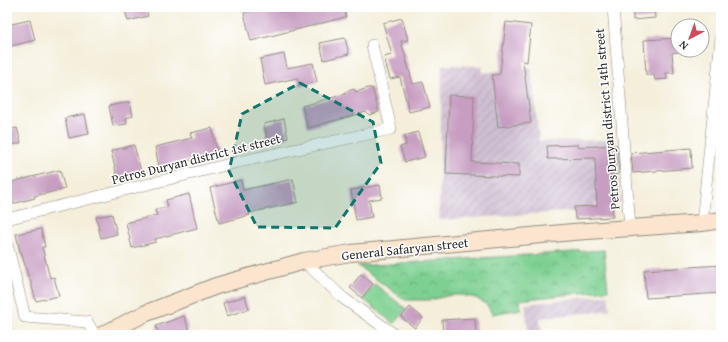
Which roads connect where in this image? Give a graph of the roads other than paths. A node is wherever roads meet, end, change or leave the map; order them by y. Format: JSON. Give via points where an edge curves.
{"nodes":[{"id":1,"x":613,"y":7,"type":"edge"},
{"id":2,"x":721,"y":38,"type":"edge"},
{"id":3,"x":372,"y":45,"type":"dead end"},
{"id":4,"x":7,"y":220,"type":"edge"},
{"id":5,"x":721,"y":220,"type":"edge"},
{"id":6,"x":702,"y":223,"type":"junction"},
{"id":7,"x":630,"y":228,"type":"junction"},
{"id":8,"x":7,"y":244,"type":"edge"},
{"id":9,"x":304,"y":261,"type":"junction"},
{"id":10,"x":106,"y":334,"type":"edge"},
{"id":11,"x":395,"y":335,"type":"edge"}],
"edges":[{"from":1,"to":7,"type":"street","name":"Petros Duryan district 14th street"},
{"from":2,"to":6,"type":"street"},
{"from":3,"to":4,"type":"street","name":"Petros Duryan district 1st street","via":[[391,128],[238,162]]},
{"from":5,"to":6,"type":"main road","name":"General Safaryan street"},
{"from":6,"to":7,"type":"main road","name":"General Safaryan street"},
{"from":7,"to":9,"type":"main road","name":"General Safaryan street","via":[[351,253]]},
{"from":8,"to":10,"type":"street","via":[[25,317],[87,322]]},
{"from":9,"to":10,"type":"main road","name":"General Safaryan street","via":[[216,286],[144,314]]},
{"from":9,"to":11,"type":"street","via":[[343,298]]}]}
